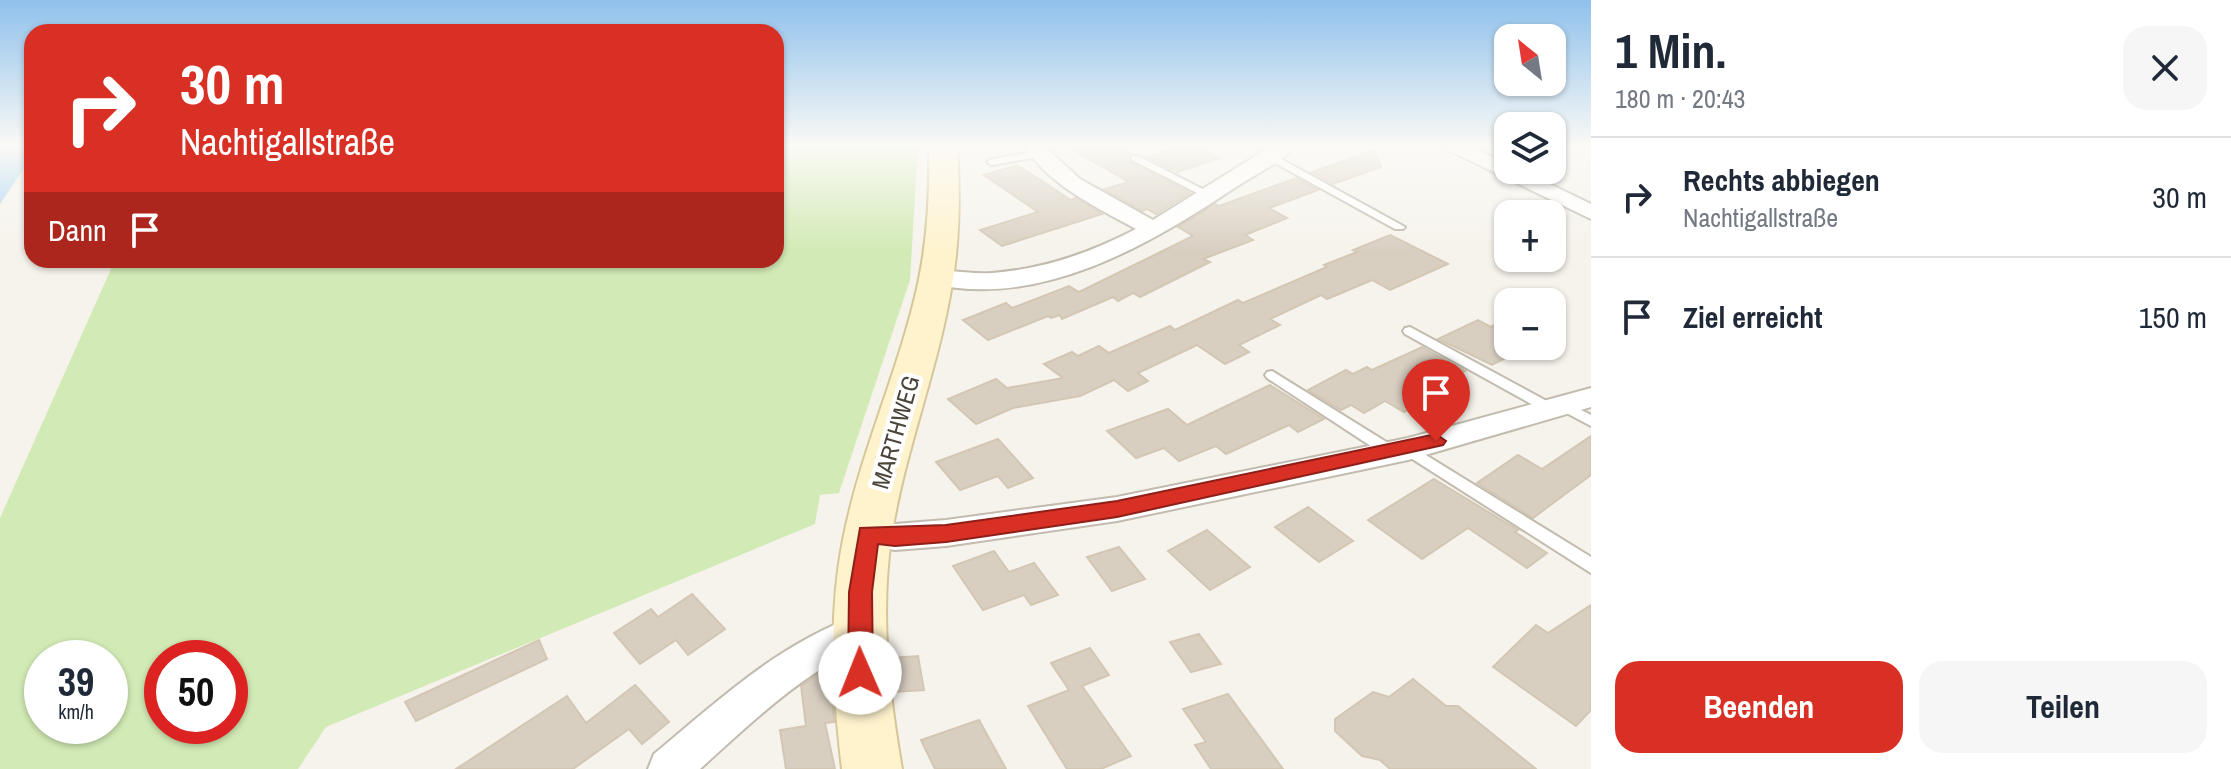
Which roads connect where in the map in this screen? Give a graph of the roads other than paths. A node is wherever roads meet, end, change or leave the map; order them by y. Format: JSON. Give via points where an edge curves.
{"nodes":[{"id":1,"x":945,"y":181,"type":"edge"},
{"id":2,"x":1070,"y":181,"type":"edge"},
{"id":3,"x":1181,"y":181,"type":"edge"},
{"id":4,"x":1230,"y":181,"type":"edge"},
{"id":5,"x":1326,"y":181,"type":"edge"},
{"id":6,"x":1527,"y":181,"type":"edge"},
{"id":7,"x":1209,"y":195,"type":"junction"},
{"id":8,"x":1591,"y":212,"type":"edge"},
{"id":9,"x":1399,"y":227,"type":"dead end"},
{"id":10,"x":1154,"y":230,"type":"junction"},
{"id":11,"x":938,"y":278,"type":"junction"},
{"id":12,"x":1410,"y":331,"type":"dead end"},
{"id":13,"x":1272,"y":375,"type":"dead end"},
{"id":14,"x":1567,"y":403,"type":"edge"},
{"id":15,"x":1591,"y":421,"type":"edge"},
{"id":16,"x":1399,"y":450,"type":"junction"},
{"id":17,"x":868,"y":534,"type":"junction"},
{"id":18,"x":1591,"y":566,"type":"edge"},
{"id":19,"x":859,"y":631,"type":"junction"},
{"id":20,"x":669,"y":769,"type":"edge"},
{"id":21,"x":872,"y":769,"type":"edge"}],
"edges":[{"from":1,"to":11,"type":"main road","name":"MARTHWEG"},
{"from":2,"to":10,"type":"street"},
{"from":3,"to":7,"type":"lane"},
{"from":4,"to":7,"type":"street"},
{"from":5,"to":9,"type":"lane"},
{"from":6,"to":8,"type":"street"},
{"from":7,"to":10,"type":"street"},
{"from":10,"to":11,"type":"street","via":[[1094,260],[1045,274],[977,282]]},
{"from":11,"to":17,"type":"main road","name":"MARTHWEG"},
{"from":12,"to":14,"type":"lane"},
{"from":13,"to":16,"type":"lane"},
{"from":14,"to":15,"type":"lane"},
{"from":14,"to":16,"type":"street"},
{"from":16,"to":17,"type":"street","via":[[1117,509],[946,533]]},
{"from":16,"to":18,"type":"lane"},
{"from":17,"to":19,"type":"main road","name":"MARTHWEG"},
{"from":19,"to":20,"type":"street","via":[[795,664]]},
{"from":19,"to":21,"type":"main road","name":"MARTHWEG"}]}
